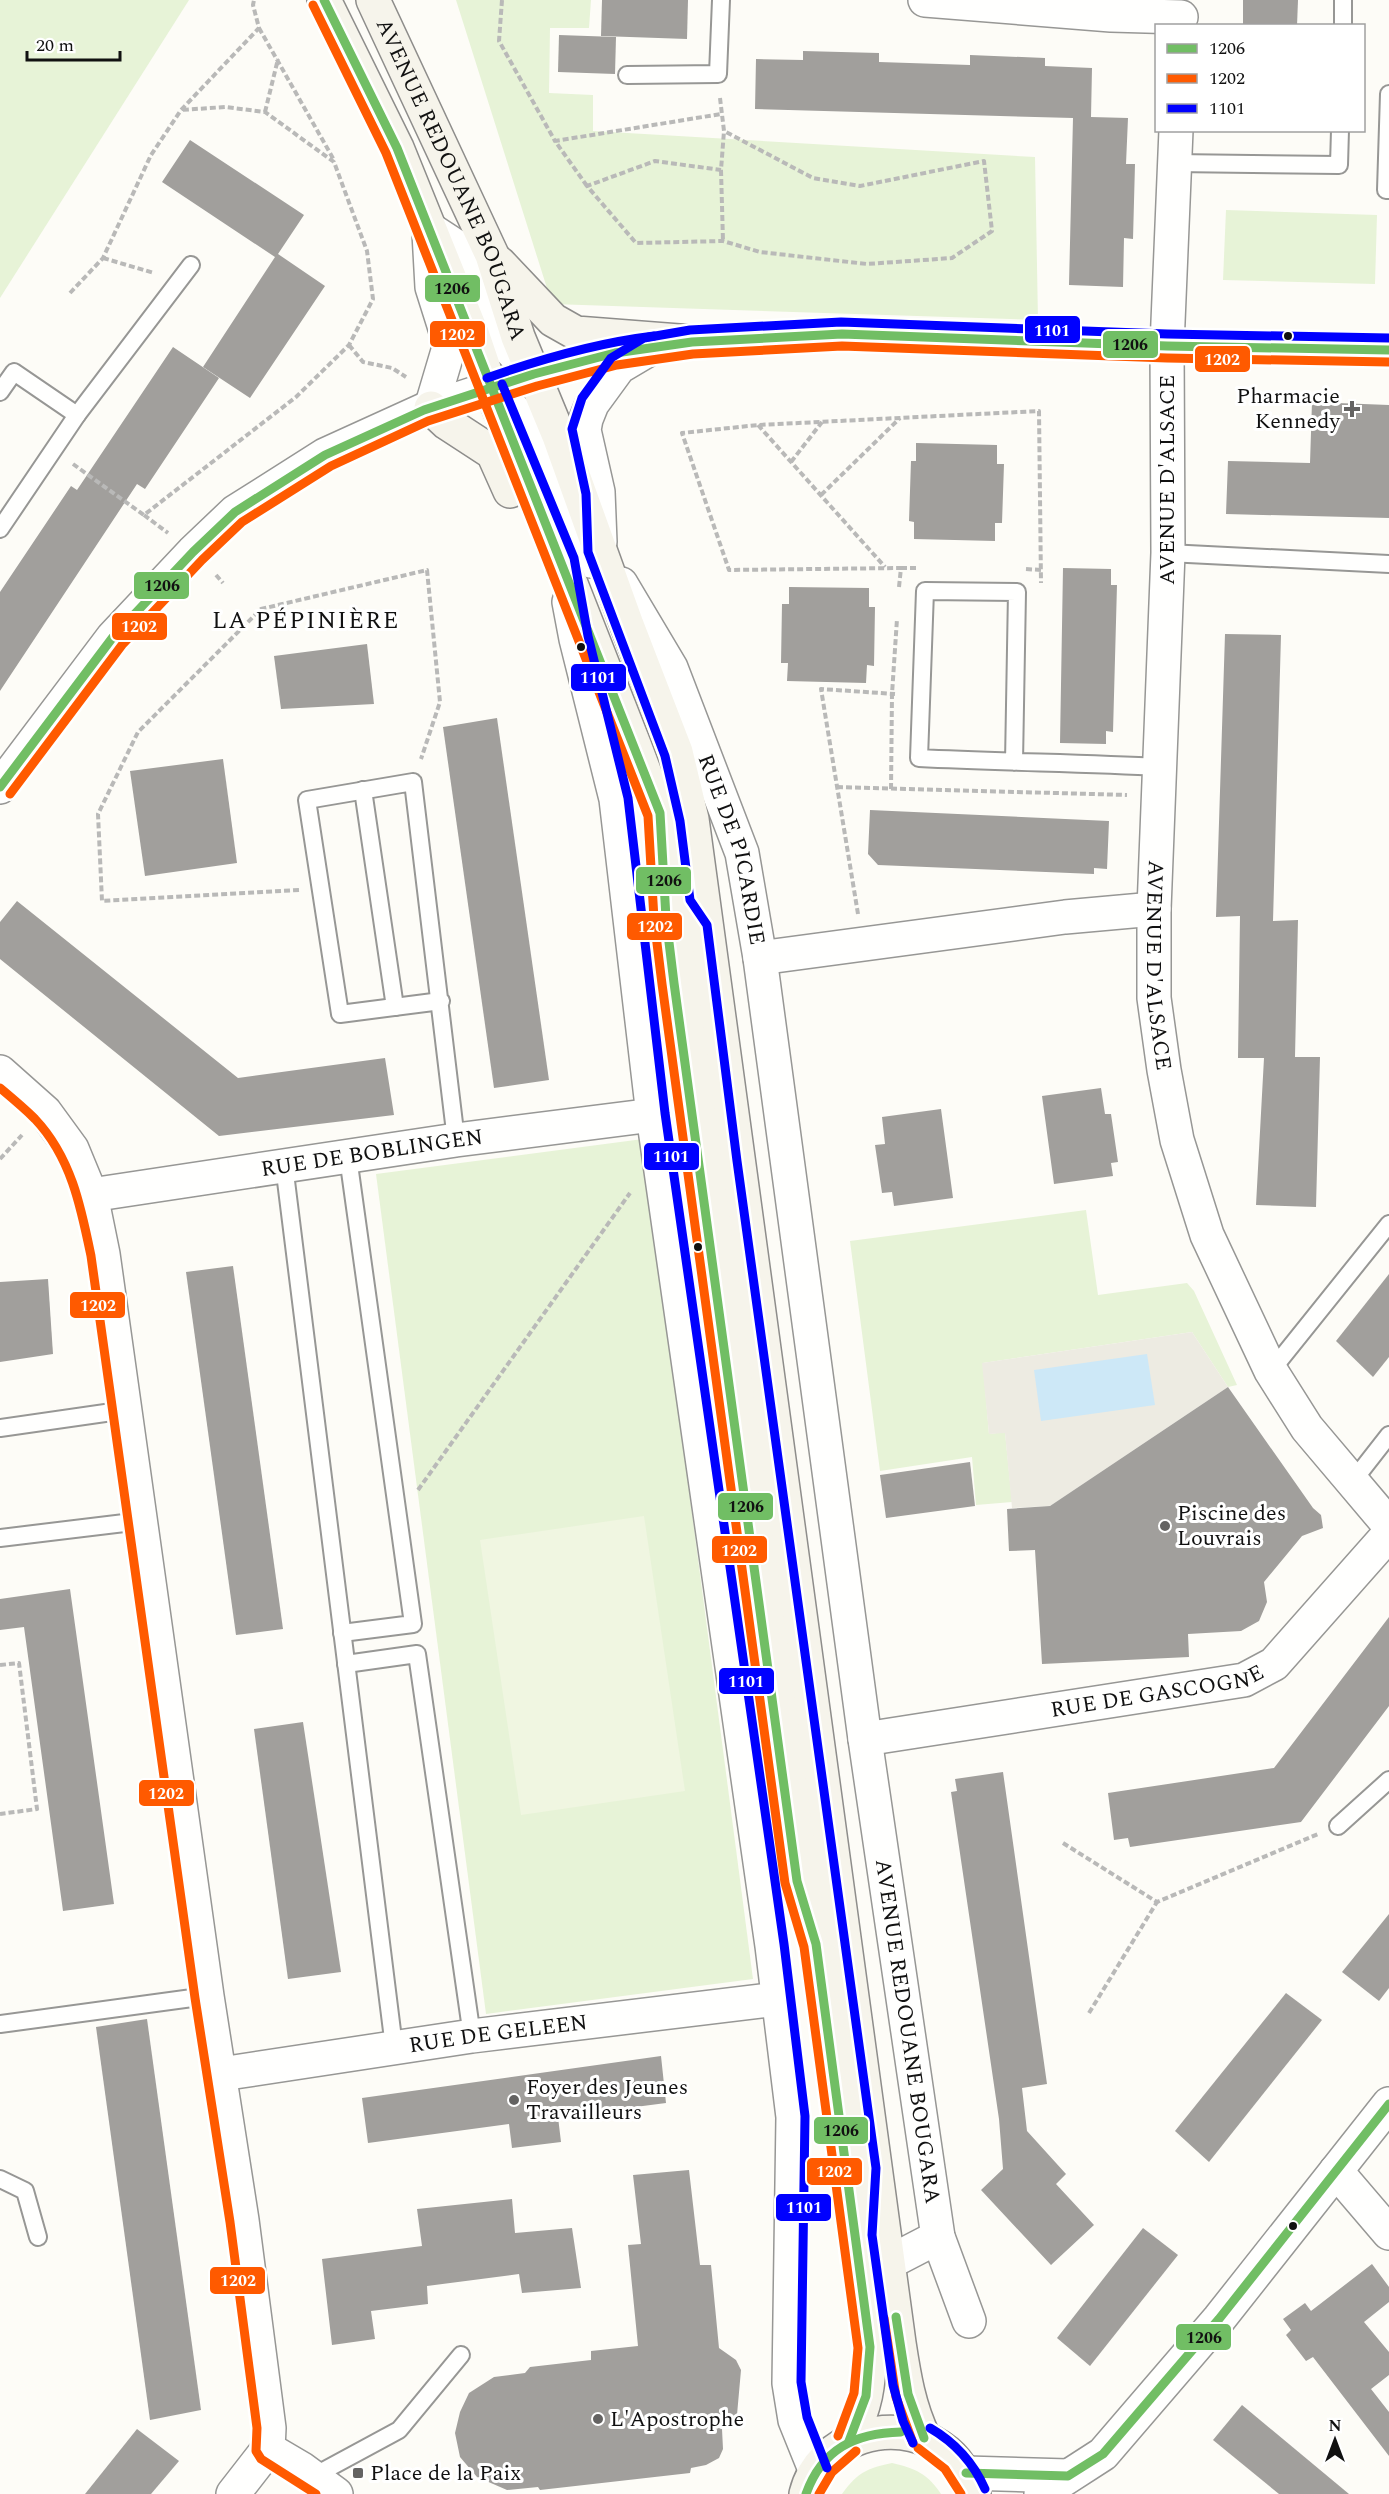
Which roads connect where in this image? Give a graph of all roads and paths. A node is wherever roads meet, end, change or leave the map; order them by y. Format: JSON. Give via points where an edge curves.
{"nodes":[{"id":1,"x":254,"y":0,"type":"edge"},
{"id":2,"x":324,"y":0,"type":"edge"},
{"id":3,"x":374,"y":0,"type":"edge"},
{"id":4,"x":502,"y":0,"type":"edge"},
{"id":5,"x":721,"y":0,"type":"edge"},
{"id":6,"x":925,"y":0,"type":"edge"},
{"id":7,"x":1343,"y":0,"type":"edge"},
{"id":8,"x":1181,"y":14,"type":"edge"},
{"id":9,"x":1343,"y":24,"type":"edge"},
{"id":10,"x":259,"y":28,"type":"junction"},
{"id":11,"x":278,"y":58,"type":"junction"},
{"id":12,"x":718,"y":74,"type":"junction"},
{"id":13,"x":627,"y":75,"type":"dead end"},
{"id":14,"x":1389,"y":94,"type":"edge"},
{"id":15,"x":181,"y":110,"type":"junction"},
{"id":16,"x":265,"y":112,"type":"junction"},
{"id":17,"x":721,"y":114,"type":"junction"},
{"id":18,"x":724,"y":131,"type":"junction"},
{"id":19,"x":1176,"y":132,"type":"edge"},
{"id":20,"x":1340,"y":132,"type":"edge"},
{"id":21,"x":555,"y":141,"type":"junction"},
{"id":22,"x":334,"y":162,"type":"junction"},
{"id":23,"x":1174,"y":163,"type":"junction"},
{"id":24,"x":721,"y":170,"type":"junction"},
{"id":25,"x":587,"y":186,"type":"junction"},
{"id":26,"x":1389,"y":190,"type":"edge"},
{"id":27,"x":428,"y":228,"type":"junction"},
{"id":28,"x":723,"y":241,"type":"junction"},
{"id":29,"x":492,"y":255,"type":"junction"},
{"id":30,"x":103,"y":258,"type":"junction"},
{"id":31,"x":191,"y":265,"type":"dead end"},
{"id":32,"x":180,"y":281,"type":"junction"},
{"id":33,"x":70,"y":293,"type":"dead end"},
{"id":34,"x":692,"y":342,"type":"junction"},
{"id":35,"x":349,"y":345,"type":"junction"},
{"id":36,"x":1167,"y":346,"type":"junction"},
{"id":37,"x":648,"y":349,"type":"junction"},
{"id":38,"x":1389,"y":350,"type":"edge"},
{"id":39,"x":534,"y":374,"type":"junction"},
{"id":40,"x":490,"y":389,"type":"junction"},
{"id":41,"x":0,"y":392,"type":"edge"},
{"id":42,"x":427,"y":409,"type":"junction"},
{"id":43,"x":77,"y":415,"type":"junction"},
{"id":44,"x":901,"y":417,"type":"junction"},
{"id":45,"x":822,"y":422,"type":"junction"},
{"id":46,"x":758,"y":425,"type":"junction"},
{"id":47,"x":52,"y":450,"type":"junction"},
{"id":48,"x":791,"y":462,"type":"junction"},
{"id":49,"x":821,"y":495,"type":"junction"},
{"id":50,"x":0,"y":529,"type":"edge"},
{"id":51,"x":600,"y":550,"type":"junction"},
{"id":52,"x":1168,"y":553,"type":"junction"},
{"id":53,"x":562,"y":561,"type":"junction"},
{"id":54,"x":1389,"y":564,"type":"edge"},
{"id":55,"x":885,"y":568,"type":"junction"},
{"id":56,"x":899,"y":591,"type":"dead end"},
{"id":57,"x":1041,"y":594,"type":"dead end"},
{"id":58,"x":898,"y":614,"type":"dead end"},
{"id":59,"x":627,"y":625,"type":"junction"},
{"id":60,"x":892,"y":694,"type":"junction"},
{"id":61,"x":921,"y":696,"type":"junction"},
{"id":62,"x":1014,"y":762,"type":"junction"},
{"id":63,"x":413,"y":782,"type":"junction"},
{"id":64,"x":1160,"y":782,"type":"junction"},
{"id":65,"x":0,"y":787,"type":"edge"},
{"id":66,"x":837,"y":787,"type":"junction"},
{"id":67,"x":891,"y":789,"type":"junction"},
{"id":68,"x":363,"y":790,"type":"junction"},
{"id":69,"x":321,"y":889,"type":"junction"},
{"id":70,"x":1154,"y":909,"type":"junction"},
{"id":71,"x":863,"y":944,"type":"junction"},
{"id":72,"x":760,"y":958,"type":"junction"},
{"id":73,"x":441,"y":1001,"type":"junction"},
{"id":74,"x":395,"y":1008,"type":"junction"},
{"id":75,"x":0,"y":1072,"type":"edge"},
{"id":76,"x":653,"y":1115,"type":"junction"},
{"id":77,"x":456,"y":1140,"type":"junction"},
{"id":78,"x":348,"y":1157,"type":"junction"},
{"id":79,"x":284,"y":1166,"type":"junction"},
{"id":80,"x":662,"y":1172,"type":"junction"},
{"id":81,"x":91,"y":1195,"type":"junction"},
{"id":82,"x":1389,"y":1224,"type":"edge"},
{"id":83,"x":1270,"y":1371,"type":"junction"},
{"id":84,"x":126,"y":1410,"type":"junction"},
{"id":85,"x":0,"y":1428,"type":"edge"},
{"id":86,"x":1389,"y":1435,"type":"edge"},
{"id":87,"x":1353,"y":1481,"type":"junction"},
{"id":88,"x":398,"y":1519,"type":"junction"},
{"id":89,"x":141,"y":1521,"type":"junction"},
{"id":90,"x":1389,"y":1525,"type":"edge"},
{"id":91,"x":1389,"y":1534,"type":"edge"},
{"id":92,"x":0,"y":1538,"type":"edge"},
{"id":93,"x":342,"y":1633,"type":"junction"},
{"id":94,"x":346,"y":1664,"type":"junction"},
{"id":95,"x":0,"y":1665,"type":"edge"},
{"id":96,"x":865,"y":1738,"type":"junction"},
{"id":97,"x":1389,"y":1780,"type":"edge"},
{"id":98,"x":0,"y":1814,"type":"edge"},
{"id":99,"x":1338,"y":1826,"type":"joint"},
{"id":100,"x":1063,"y":1843,"type":"dead end"},
{"id":101,"x":1156,"y":1902,"type":"junction"},
{"id":102,"x":207,"y":1996,"type":"junction"},
{"id":103,"x":777,"y":1999,"type":"junction"},
{"id":104,"x":1089,"y":2013,"type":"dead end"},
{"id":105,"x":0,"y":2024,"type":"edge"},
{"id":106,"x":472,"y":2036,"type":"junction"},
{"id":107,"x":394,"y":2047,"type":"junction"},
{"id":108,"x":221,"y":2074,"type":"junction"},
{"id":109,"x":1389,"y":2104,"type":"edge"},
{"id":110,"x":1336,"y":2171,"type":"junction"},
{"id":111,"x":0,"y":2179,"type":"edge"},
{"id":112,"x":1389,"y":2233,"type":"edge"},
{"id":113,"x":38,"y":2237,"type":"dead end"},
{"id":114,"x":938,"y":2237,"type":"junction"},
{"id":115,"x":886,"y":2248,"type":"junction"},
{"id":116,"x":969,"y":2321,"type":"dead end"},
{"id":117,"x":461,"y":2355,"type":"dead end"},
{"id":118,"x":924,"y":2438,"type":"junction"},
{"id":119,"x":849,"y":2441,"type":"junction"},
{"id":120,"x":268,"y":2449,"type":"junction"},
{"id":121,"x":1068,"y":2476,"type":"junction"},
{"id":122,"x":811,"y":2483,"type":"edge"},
{"id":123,"x":970,"y":2484,"type":"edge"},
{"id":124,"x":324,"y":2485,"type":"edge"},
{"id":125,"x":232,"y":2494,"type":"edge"},
{"id":126,"x":1041,"y":2494,"type":"edge"}],
"edges":[{"from":1,"to":10,"type":"path"},
{"from":2,"to":27,"type":"main road","name":"AVENUE REDOUANE BOUGARA","via":[[397,148]]},
{"from":3,"to":29,"type":"main road","name":"AVENUE REDOUANE BOUGARA"},
{"from":4,"to":21,"type":"path","via":[[499,41]]},
{"from":5,"to":12,"type":"lane"},
{"from":6,"to":8,"type":"street","via":[[1111,15]]},
{"from":7,"to":9,"type":"lane"},
{"from":10,"to":11,"type":"path"},
{"from":10,"to":15,"type":"path"},
{"from":11,"to":16,"type":"path"},
{"from":11,"to":22,"type":"path"},
{"from":12,"to":13,"type":"lane"},
{"from":12,"to":17,"type":"path"},
{"from":14,"to":26,"type":"lane"},
{"from":15,"to":16,"type":"path","via":[[225,107]]},
{"from":15,"to":30,"type":"path","via":[[151,155]]},
{"from":16,"to":22,"type":"path"},
{"from":17,"to":18,"type":"path"},
{"from":17,"to":21,"type":"path"},
{"from":18,"to":24,"type":"path"},
{"from":18,"to":28,"type":"path","via":[[813,178],[860,186],[984,161],[992,231],[952,258],[867,264],[760,252]]},
{"from":19,"to":23,"type":"street","name":"AVENUE D'ALSACE"},
{"from":20,"to":23,"type":"lane","via":[[1339,165]]},
{"from":21,"to":25,"type":"path"},
{"from":22,"to":35,"type":"path","via":[[367,251],[373,299]]},
{"from":23,"to":36,"type":"street","name":"AVENUE D'ALSACE"},
{"from":24,"to":25,"type":"path","via":[[655,161]]},
{"from":24,"to":28,"type":"path"},
{"from":25,"to":28,"type":"path","via":[[636,243]]},
{"from":27,"to":39,"type":"street","via":[[454,245],[505,344]]},
{"from":27,"to":40,"type":"main road","name":"AVENUE REDOUANE BOUGARA","via":[[473,336]]},
{"from":27,"to":42,"type":"street","via":[[432,287],[450,344]]},
{"from":29,"to":34,"type":"main road","via":[[553,320],[576,333]]},
{"from":29,"to":39,"type":"main road","name":"AVENUE REDOUANE BOUGARA"},
{"from":30,"to":32,"type":"path"},
{"from":30,"to":33,"type":"path"},
{"from":31,"to":32,"type":"lane"},
{"from":32,"to":43,"type":"lane"},
{"from":34,"to":36,"type":"street","via":[[842,334]]},
{"from":34,"to":37,"type":"street"},
{"from":35,"to":42,"type":"path","via":[[363,362],[392,368],[412,380]]},
{"from":35,"to":47,"type":"path","via":[[297,397],[144,515]]},
{"from":36,"to":38,"type":"street"},
{"from":36,"to":52,"type":"street","name":"AVENUE D'ALSACE"},
{"from":37,"to":39,"type":"street","via":[[615,353]]},
{"from":37,"to":51,"type":"street","via":[[619,367],[586,419],[584,430],[598,492]]},
{"from":39,"to":40,"type":"street"},
{"from":39,"to":51,"type":"main road","name":"AVENUE REDOUANE BOUGARA"},
{"from":40,"to":42,"type":"street"},
{"from":40,"to":53,"type":"main road","name":"AVENUE REDOUANE BOUGARA"},
{"from":40,"to":59,"type":"street","via":[[509,403],[534,436],[582,545]]},
{"from":41,"to":43,"type":"lane","via":[[14,372]]},
{"from":42,"to":53,"type":"main road","via":[[493,453],[530,531]]},
{"from":42,"to":65,"type":"street","via":[[325,454],[235,512],[113,637]]},
{"from":43,"to":47,"type":"lane"},
{"from":44,"to":45,"type":"path"},
{"from":44,"to":49,"type":"path"},
{"from":44,"to":57,"type":"path","via":[[1039,411]]},
{"from":45,"to":46,"type":"path"},
{"from":45,"to":48,"type":"path"},
{"from":46,"to":48,"type":"path"},
{"from":46,"to":55,"type":"path","via":[[682,433],[729,570]]},
{"from":47,"to":50,"type":"lane"},
{"from":48,"to":49,"type":"path"},
{"from":49,"to":55,"type":"path"},
{"from":51,"to":59,"type":"main road","name":"AVENUE REDOUANE BOUGARA"},
{"from":51,"to":72,"type":"street","name":"RUE DE PICARDIE","via":[[671,668],[742,853]]},
{"from":52,"to":54,"type":"lane"},
{"from":52,"to":64,"type":"street","name":"AVENUE D'ALSACE"},
{"from":53,"to":76,"type":"street","name":"AVENUE REDOUANE BOUGARA","via":[[576,639],[616,800]]},
{"from":53,"to":119,"type":"main road","name":"AVENUE REDOUANE BOUGARA","via":[[660,813],[681,910],[870,2347],[869,2383]]},
{"from":55,"to":56,"type":"path","via":[[901,568]]},
{"from":58,"to":60,"type":"path"},
{"from":59,"to":115,"type":"main road","name":"AVENUE REDOUANE BOUGARA","via":[[676,752],[692,819]]},
{"from":60,"to":61,"type":"path"},
{"from":60,"to":66,"type":"path","via":[[821,689]]},
{"from":60,"to":67,"type":"path"},
{"from":61,"to":62,"type":"lane","via":[[919,758]]},
{"from":61,"to":62,"type":"lane","via":[[925,591],[1017,592]]},
{"from":62,"to":64,"type":"lane","via":[[1041,761]]},
{"from":63,"to":68,"type":"lane"},
{"from":63,"to":69,"type":"path","via":[[440,702],[427,570],[261,609],[138,732],[98,814],[102,901]]},
{"from":63,"to":73,"type":"lane"},
{"from":64,"to":67,"type":"path"},
{"from":64,"to":70,"type":"street","name":"AVENUE D'ALSACE"},
{"from":66,"to":67,"type":"path"},
{"from":66,"to":71,"type":"path"},
{"from":68,"to":69,"type":"lane","via":[[307,800]]},
{"from":68,"to":74,"type":"lane"},
{"from":69,"to":74,"type":"lane","via":[[340,1014]]},
{"from":70,"to":71,"type":"street","name":"RUE DE PICARDIE"},
{"from":70,"to":83,"type":"street","name":"AVENUE D'ALSACE","via":[[1154,998],[1177,1140],[1207,1235]]},
{"from":71,"to":72,"type":"street","name":"RUE DE PICARDIE"},
{"from":72,"to":96,"type":"street","name":"AVENUE REDOUANE BOUGARA"},
{"from":73,"to":74,"type":"lane"},
{"from":73,"to":77,"type":"lane"},
{"from":75,"to":81,"type":"street","via":[[45,1112],[72,1149]]},
{"from":76,"to":77,"type":"street","name":"RUE DE BOBLINGEN"},
{"from":76,"to":80,"type":"street","name":"AVENUE REDOUANE BOUGARA"},
{"from":77,"to":78,"type":"street","name":"RUE DE BOBLINGEN"},
{"from":78,"to":79,"type":"street","name":"RUE DE BOBLINGEN"},
{"from":78,"to":88,"type":"lane"},
{"from":79,"to":81,"type":"street","name":"RUE DE BOBLINGEN"},
{"from":79,"to":93,"type":"lane"},
{"from":80,"to":88,"type":"path","via":[[634,1189]]},
{"from":80,"to":103,"type":"street","name":"AVENUE REDOUANE BOUGARA"},
{"from":81,"to":84,"type":"street"},
{"from":82,"to":83,"type":"lane"},
{"from":83,"to":87,"type":"street","name":"AVENUE D'ALSACE","via":[[1307,1428]]},
{"from":84,"to":85,"type":"lane"},
{"from":84,"to":89,"type":"street"},
{"from":86,"to":87,"type":"lane"},
{"from":87,"to":90,"type":"street","name":"AVENUE D'ALSACE"},
{"from":88,"to":93,"type":"lane","via":[[412,1624]]},
{"from":89,"to":92,"type":"lane"},
{"from":89,"to":102,"type":"street"},
{"from":91,"to":96,"type":"street","name":"RUE DE GASCOGNE","via":[[1274,1664],[1244,1680]]},
{"from":93,"to":94,"type":"lane"},
{"from":94,"to":106,"type":"lane","via":[[417,1654]]},
{"from":94,"to":107,"type":"lane"},
{"from":95,"to":98,"type":"path","via":[[19,1663],[37,1809]]},
{"from":96,"to":114,"type":"street","name":"AVENUE REDOUANE BOUGARA"},
{"from":97,"to":99,"type":"lane"},
{"from":99,"to":101,"type":"path"},
{"from":100,"to":101,"type":"path"},
{"from":101,"to":104,"type":"path"},
{"from":102,"to":105,"type":"lane"},
{"from":102,"to":108,"type":"street"},
{"from":103,"to":106,"type":"street","name":"RUE DE GELEEN"},
{"from":103,"to":122,"type":"street","name":"AVENUE REDOUANE BOUGARA","via":[[792,2118],[789,2383]]},
{"from":106,"to":107,"type":"street","name":"RUE DE GELEEN"},
{"from":107,"to":108,"type":"street","name":"RUE DE GELEEN"},
{"from":108,"to":120,"type":"street","via":[[269,2428]]},
{"from":109,"to":110,"type":"street"},
{"from":110,"to":112,"type":"street"},
{"from":110,"to":121,"type":"street","via":[[1219,2319],[1103,2454]]},
{"from":111,"to":113,"type":"lane","via":[[25,2191]]},
{"from":114,"to":115,"type":"street"},
{"from":114,"to":116,"type":"street","name":"AVENUE REDOUANE BOUGARA"},
{"from":115,"to":118,"type":"main road","name":"AVENUE REDOUANE BOUGARA","via":[[905,2383]]},
{"from":117,"to":124,"type":"lane","via":[[399,2430]]},
{"from":118,"to":119,"type":"main road","via":[[886,2431]]},
{"from":118,"to":123,"type":"main road","via":[[954,2459]]},
{"from":119,"to":122,"type":"main road","via":[[831,2454]]},
{"from":120,"to":124,"type":"street"},
{"from":120,"to":125,"type":"street"},
{"from":121,"to":123,"type":"street","via":[[1020,2476]]},
{"from":121,"to":126,"type":"street"}]}
